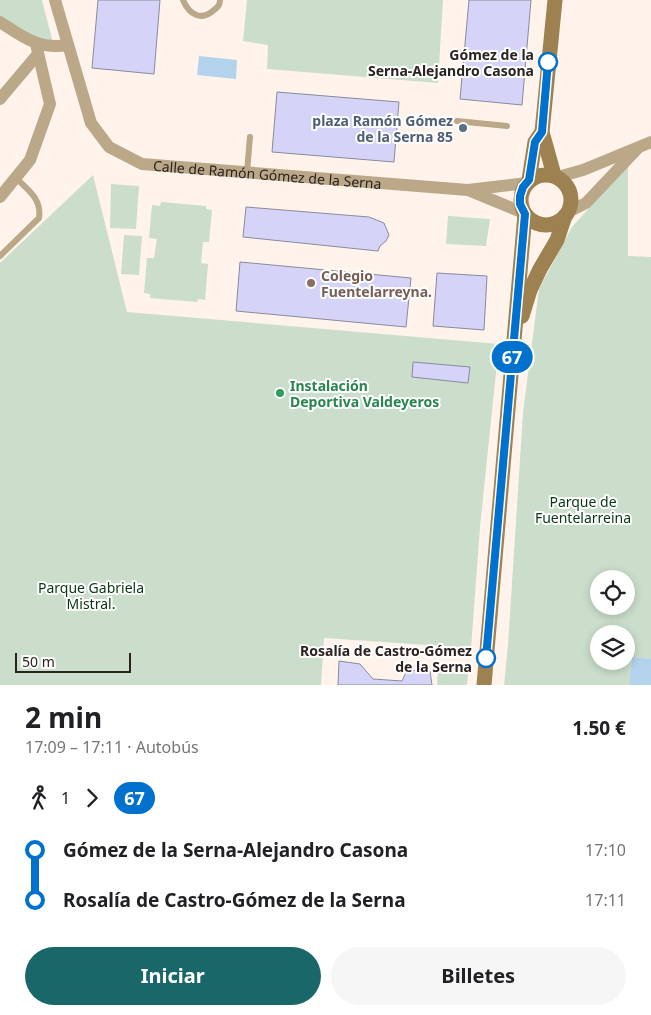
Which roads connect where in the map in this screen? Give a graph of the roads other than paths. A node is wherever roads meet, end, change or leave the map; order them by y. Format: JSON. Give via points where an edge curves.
{"nodes":[{"id":1,"x":55,"y":0,"type":"edge"},
{"id":2,"x":183,"y":0,"type":"edge"},
{"id":3,"x":220,"y":0,"type":"edge"},
{"id":4,"x":555,"y":0,"type":"edge"},
{"id":5,"x":0,"y":22,"type":"edge"},
{"id":6,"x":68,"y":45,"type":"junction"},
{"id":7,"x":37,"y":49,"type":"junction"},
{"id":8,"x":0,"y":99,"type":"edge"},
{"id":9,"x":457,"y":121,"type":"dead end"},
{"id":10,"x":507,"y":126,"type":"dead end"},
{"id":11,"x":542,"y":132,"type":"junction"},
{"id":12,"x":250,"y":137,"type":"dead end"},
{"id":13,"x":645,"y":144,"type":"edge"},
{"id":14,"x":246,"y":172,"type":"junction"},
{"id":15,"x":556,"y":176,"type":"junction"},
{"id":16,"x":16,"y":178,"type":"junction"},
{"id":17,"x":528,"y":182,"type":"junction"},
{"id":18,"x":468,"y":190,"type":"junction"},
{"id":19,"x":0,"y":197,"type":"edge"},
{"id":20,"x":524,"y":214,"type":"junction"},
{"id":21,"x":567,"y":214,"type":"junction"},
{"id":22,"x":0,"y":256,"type":"edge"},
{"id":23,"x":514,"y":344,"type":"junction"},
{"id":24,"x":484,"y":685,"type":"edge"}],
"edges":[{"from":1,"to":6,"type":"street","name":"Calle de Ramón Gómez de la Serna"},
{"from":2,"to":3,"type":"lane","via":[[188,10],[199,16],[212,12]]},
{"from":4,"to":11,"type":"street"},
{"from":5,"to":7,"type":"street"},
{"from":6,"to":7,"type":"street"},
{"from":6,"to":14,"type":"street","name":"Calle de Ramón Gómez de la Serna","via":[[91,123],[109,147],[142,164]]},
{"from":7,"to":8,"type":"street"},
{"from":7,"to":16,"type":"street","via":[[50,104],[30,160]]},
{"from":9,"to":10,"type":"lane"},
{"from":11,"to":15,"type":"street"},
{"from":11,"to":17,"type":"street","via":[[535,142]]},
{"from":12,"to":14,"type":"lane"},
{"from":13,"to":15,"type":"street","via":[[583,170]]},
{"from":13,"to":21,"type":"street","via":[[586,203]]},
{"from":14,"to":18,"type":"street","name":"Calle de Ramón Gómez de la Serna"},
{"from":15,"to":17,"type":"street","via":[[541,174]]},
{"from":15,"to":21,"type":"street","via":[[570,191]]},
{"from":16,"to":19,"type":"street"},
{"from":16,"to":22,"type":"lane","via":[[38,199],[41,209],[39,218]]},
{"from":17,"to":18,"type":"street","name":"Calle de Ramón Gómez de la Serna"},
{"from":17,"to":20,"type":"street","via":[[520,196]]},
{"from":18,"to":20,"type":"street","name":"Calle de Ramón Gómez de la Serna"},
{"from":20,"to":21,"type":"street","via":[[540,225],[558,222]]},
{"from":20,"to":23,"type":"street"},
{"from":21,"to":23,"type":"street","via":[[530,290]]},
{"from":23,"to":24,"type":"street"}]}
